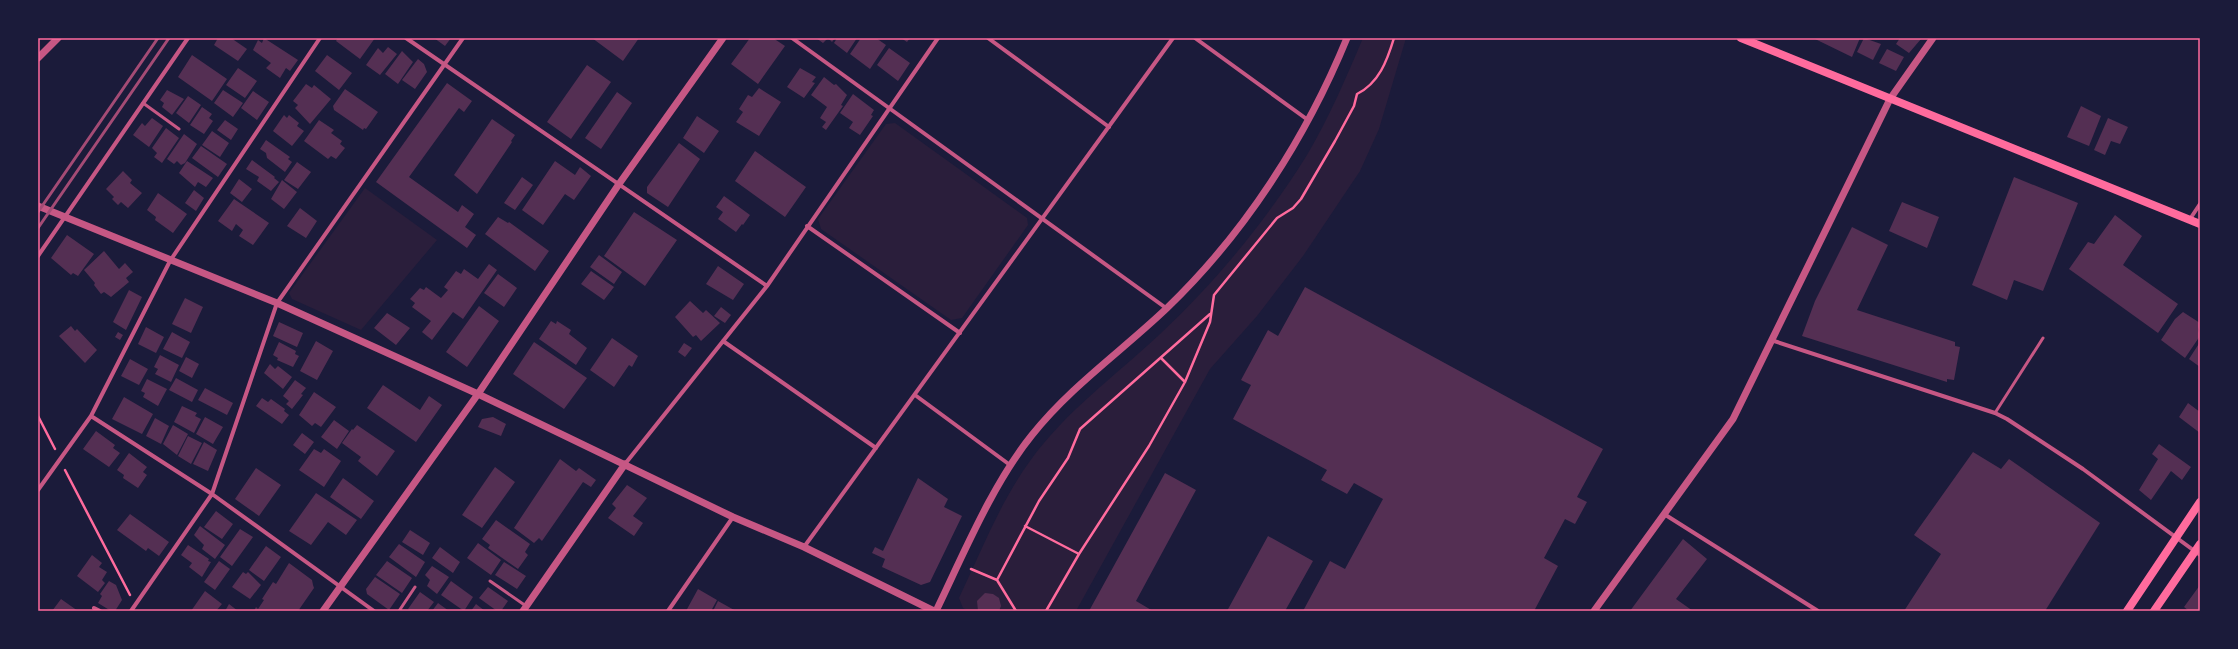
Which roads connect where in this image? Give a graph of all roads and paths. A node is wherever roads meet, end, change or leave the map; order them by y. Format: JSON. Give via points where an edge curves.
{"nodes":[{"id":1,"x":58,"y":38,"type":"edge"},
{"id":2,"x":188,"y":38,"type":"edge"},
{"id":3,"x":320,"y":38,"type":"edge"},
{"id":4,"x":406,"y":38,"type":"edge"},
{"id":5,"x":462,"y":38,"type":"edge"},
{"id":6,"x":723,"y":38,"type":"edge"},
{"id":7,"x":792,"y":38,"type":"edge"},
{"id":8,"x":938,"y":38,"type":"edge"},
{"id":9,"x":988,"y":38,"type":"edge"},
{"id":10,"x":1173,"y":38,"type":"edge"},
{"id":11,"x":1196,"y":38,"type":"edge"},
{"id":12,"x":1347,"y":38,"type":"edge"},
{"id":13,"x":1394,"y":38,"type":"edge"},
{"id":14,"x":1741,"y":38,"type":"edge"},
{"id":15,"x":1933,"y":38,"type":"edge"},
{"id":16,"x":38,"y":58,"type":"edge"},
{"id":17,"x":443,"y":64,"type":"junction"},
{"id":18,"x":1890,"y":98,"type":"junction"},
{"id":19,"x":143,"y":103,"type":"junction"},
{"id":20,"x":889,"y":108,"type":"junction"},
{"id":21,"x":1308,"y":120,"type":"junction"},
{"id":22,"x":1109,"y":127,"type":"junction"},
{"id":23,"x":179,"y":130,"type":"dead end"},
{"id":24,"x":619,"y":184,"type":"junction"},
{"id":25,"x":2200,"y":204,"type":"edge"},
{"id":26,"x":38,"y":206,"type":"edge"},
{"id":27,"x":66,"y":218,"type":"junction"},
{"id":28,"x":1042,"y":218,"type":"junction"},
{"id":29,"x":2190,"y":219,"type":"junction"},
{"id":30,"x":2200,"y":224,"type":"edge"},
{"id":31,"x":807,"y":226,"type":"junction"},
{"id":32,"x":38,"y":256,"type":"edge"},
{"id":33,"x":170,"y":261,"type":"junction"},
{"id":34,"x":767,"y":286,"type":"junction"},
{"id":35,"x":277,"y":303,"type":"junction"},
{"id":36,"x":1166,"y":308,"type":"junction"},
{"id":37,"x":1210,"y":313,"type":"junction"},
{"id":38,"x":960,"y":332,"type":"junction"},
{"id":39,"x":2043,"y":338,"type":"dead end"},
{"id":40,"x":1771,"y":340,"type":"junction"},
{"id":41,"x":723,"y":341,"type":"junction"},
{"id":42,"x":1161,"y":358,"type":"junction"},
{"id":43,"x":1185,"y":382,"type":"junction"},
{"id":44,"x":478,"y":394,"type":"junction"},
{"id":45,"x":915,"y":394,"type":"junction"},
{"id":46,"x":1994,"y":413,"type":"junction"},
{"id":47,"x":38,"y":416,"type":"edge"},
{"id":48,"x":91,"y":416,"type":"junction"},
{"id":49,"x":876,"y":448,"type":"junction"},
{"id":50,"x":59,"y":459,"type":"junction"},
{"id":51,"x":625,"y":464,"type":"junction"},
{"id":52,"x":1010,"y":465,"type":"junction"},
{"id":53,"x":38,"y":490,"type":"edge"},
{"id":54,"x":212,"y":494,"type":"junction"},
{"id":55,"x":2200,"y":502,"type":"edge"},
{"id":56,"x":1664,"y":514,"type":"junction"},
{"id":57,"x":733,"y":517,"type":"junction"},
{"id":58,"x":1025,"y":526,"type":"junction"},
{"id":59,"x":2177,"y":538,"type":"junction"},
{"id":60,"x":804,"y":547,"type":"junction"},
{"id":61,"x":2198,"y":550,"type":"edge"},
{"id":62,"x":1079,"y":554,"type":"junction"},
{"id":63,"x":971,"y":569,"type":"dead end"},
{"id":64,"x":997,"y":580,"type":"junction"},
{"id":65,"x":490,"y":581,"type":"dead end"},
{"id":66,"x":415,"y":587,"type":"dead end"},
{"id":67,"x":339,"y":588,"type":"junction"},
{"id":68,"x":135,"y":604,"type":"junction"},
{"id":69,"x":94,"y":608,"type":"dead end"},
{"id":70,"x":525,"y":609,"type":"edge"},
{"id":71,"x":100,"y":611,"type":"edge"},
{"id":72,"x":131,"y":611,"type":"edge"},
{"id":73,"x":323,"y":611,"type":"edge"},
{"id":74,"x":374,"y":611,"type":"edge"},
{"id":75,"x":399,"y":611,"type":"edge"},
{"id":76,"x":668,"y":611,"type":"edge"},
{"id":77,"x":935,"y":611,"type":"edge"},
{"id":78,"x":1016,"y":611,"type":"edge"},
{"id":79,"x":1046,"y":611,"type":"edge"},
{"id":80,"x":1594,"y":611,"type":"edge"},
{"id":81,"x":1818,"y":611,"type":"edge"},
{"id":82,"x":2127,"y":611,"type":"edge"},
{"id":83,"x":2154,"y":611,"type":"edge"}],
"edges":[{"from":1,"to":16,"type":"street"},
{"from":2,"to":19,"type":"street"},
{"from":3,"to":33,"type":"street"},
{"from":4,"to":17,"type":"street"},
{"from":5,"to":17,"type":"street"},
{"from":6,"to":24,"type":"street"},
{"from":7,"to":20,"type":"street"},
{"from":8,"to":20,"type":"street"},
{"from":9,"to":22,"type":"street"},
{"from":10,"to":22,"type":"street"},
{"from":11,"to":21,"type":"street"},
{"from":12,"to":21,"type":"street"},
{"from":13,"to":37,"type":"path","via":[[1382,71],[1372,85],[1357,94],[1354,106],[1301,198],[1293,208],[1277,218],[1214,296]]},
{"from":14,"to":18,"type":"main road"},
{"from":15,"to":18,"type":"street"},
{"from":17,"to":24,"type":"street"},
{"from":17,"to":35,"type":"street"},
{"from":18,"to":29,"type":"main road"},
{"from":18,"to":40,"type":"street"},
{"from":19,"to":23,"type":"lane"},
{"from":19,"to":27,"type":"street"},
{"from":20,"to":28,"type":"street"},
{"from":20,"to":31,"type":"street"},
{"from":21,"to":36,"type":"street","via":[[1248,214],[1190,285]]},
{"from":22,"to":28,"type":"street"},
{"from":24,"to":34,"type":"street"},
{"from":24,"to":44,"type":"street"},
{"from":25,"to":29,"type":"street"},
{"from":26,"to":27,"type":"street"},
{"from":27,"to":32,"type":"street"},
{"from":27,"to":33,"type":"street"},
{"from":28,"to":36,"type":"street"},
{"from":28,"to":38,"type":"street"},
{"from":29,"to":30,"type":"main road"},
{"from":31,"to":34,"type":"street"},
{"from":31,"to":38,"type":"street"},
{"from":33,"to":35,"type":"street"},
{"from":33,"to":48,"type":"street"},
{"from":34,"to":41,"type":"street"},
{"from":35,"to":44,"type":"street"},
{"from":35,"to":54,"type":"street"},
{"from":36,"to":52,"type":"street","via":[[1052,410]]},
{"from":37,"to":42,"type":"path"},
{"from":37,"to":43,"type":"path","via":[[1210,322]]},
{"from":38,"to":45,"type":"street"},
{"from":39,"to":46,"type":"lane"},
{"from":40,"to":46,"type":"street"},
{"from":40,"to":56,"type":"street","via":[[1733,419]]},
{"from":41,"to":49,"type":"street"},
{"from":41,"to":51,"type":"street"},
{"from":42,"to":43,"type":"path"},
{"from":42,"to":58,"type":"path","via":[[1080,429],[1068,458]]},
{"from":43,"to":62,"type":"path","via":[[1149,446]]},
{"from":44,"to":51,"type":"street"},
{"from":44,"to":67,"type":"street"},
{"from":45,"to":49,"type":"street"},
{"from":45,"to":52,"type":"street"},
{"from":46,"to":59,"type":"street","via":[[2082,469]]},
{"from":47,"to":50,"type":"path"},
{"from":48,"to":50,"type":"street"},
{"from":48,"to":54,"type":"street"},
{"from":49,"to":60,"type":"street"},
{"from":50,"to":53,"type":"street"},
{"from":50,"to":68,"type":"path"},
{"from":51,"to":57,"type":"street"},
{"from":51,"to":70,"type":"street"},
{"from":52,"to":77,"type":"street"},
{"from":54,"to":67,"type":"street"},
{"from":54,"to":68,"type":"street"},
{"from":55,"to":59,"type":"main road"},
{"from":56,"to":80,"type":"street"},
{"from":56,"to":81,"type":"street"},
{"from":57,"to":60,"type":"street"},
{"from":57,"to":76,"type":"street"},
{"from":58,"to":62,"type":"path"},
{"from":58,"to":64,"type":"path"},
{"from":59,"to":61,"type":"street"},
{"from":59,"to":82,"type":"main road"},
{"from":60,"to":77,"type":"street"},
{"from":61,"to":83,"type":"main road"},
{"from":62,"to":79,"type":"path"},
{"from":63,"to":64,"type":"path"},
{"from":64,"to":78,"type":"path"},
{"from":65,"to":70,"type":"lane"},
{"from":66,"to":75,"type":"lane"},
{"from":67,"to":73,"type":"street"},
{"from":67,"to":74,"type":"street"},
{"from":68,"to":72,"type":"street"},
{"from":69,"to":71,"type":"street"}]}
